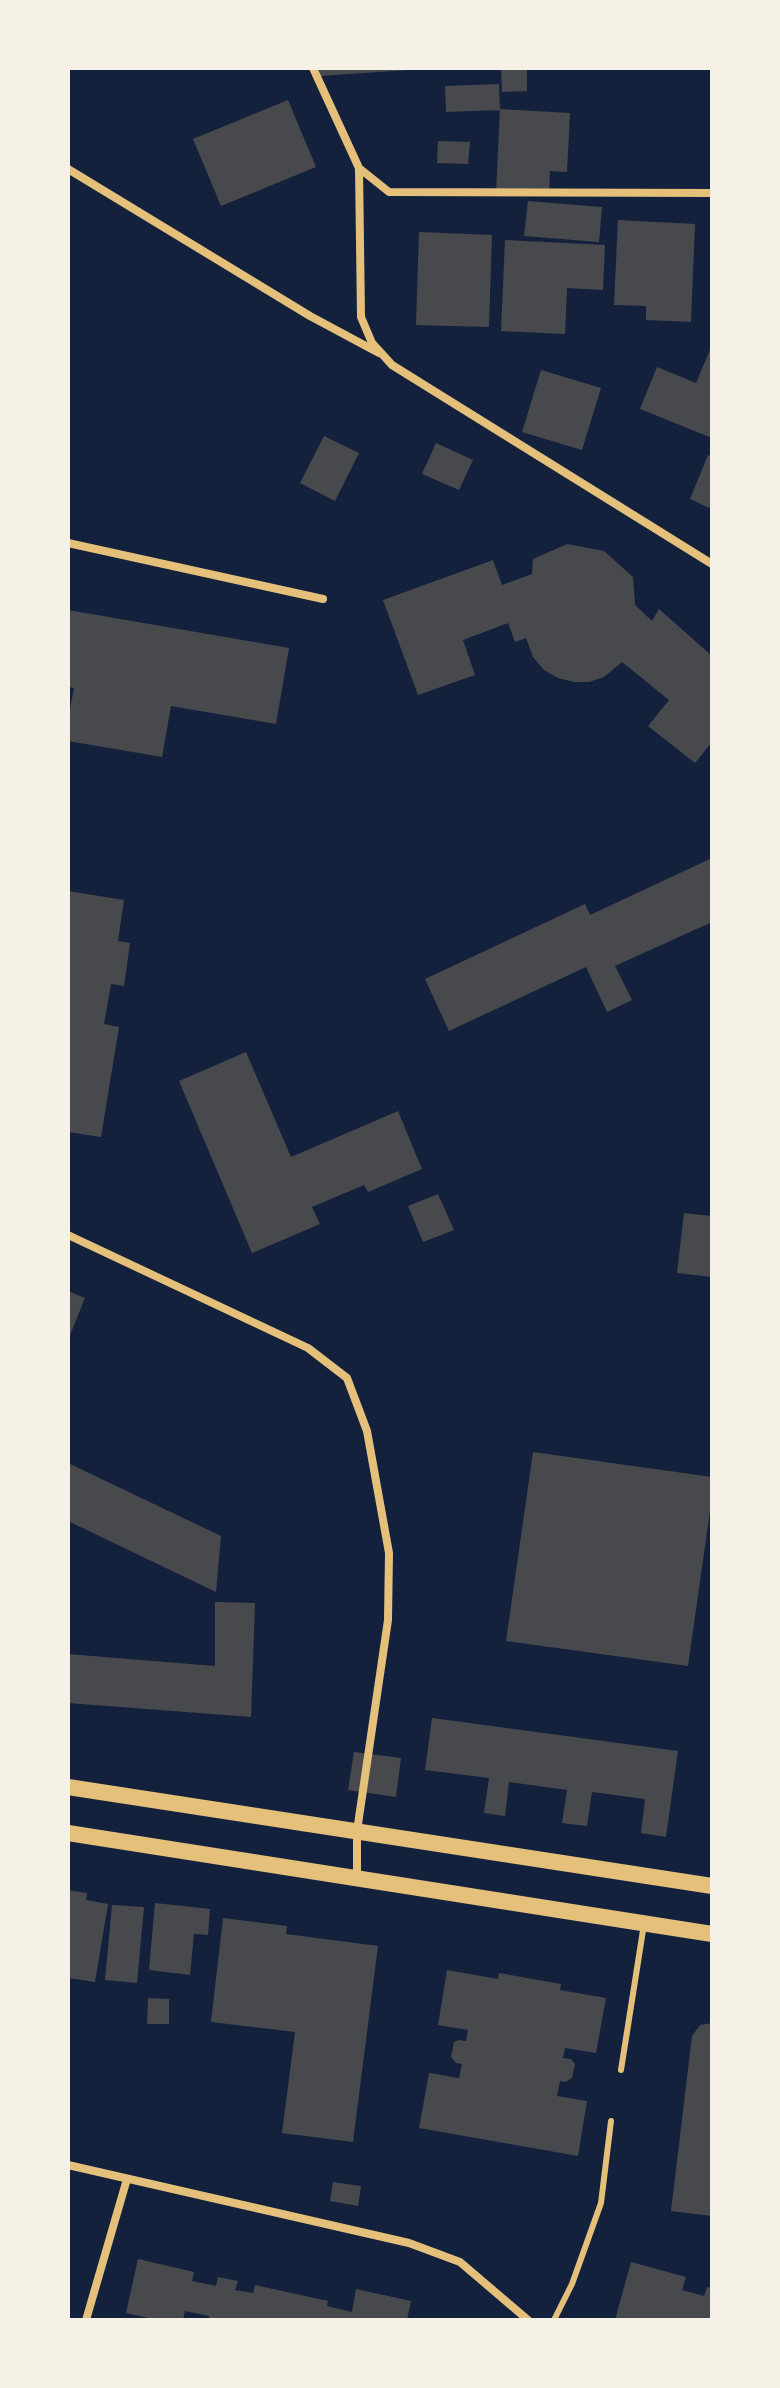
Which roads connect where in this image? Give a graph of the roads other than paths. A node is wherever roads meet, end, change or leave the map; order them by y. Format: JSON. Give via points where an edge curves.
{"nodes":[{"id":1,"x":313,"y":68,"type":"edge"},
{"id":2,"x":359,"y":168,"type":"junction"},
{"id":3,"x":68,"y":169,"type":"edge"},
{"id":4,"x":712,"y":193,"type":"edge"},
{"id":5,"x":383,"y":355,"type":"junction"},
{"id":6,"x":68,"y":543,"type":"edge"},
{"id":7,"x":712,"y":564,"type":"edge"},
{"id":8,"x":323,"y":599,"type":"dead end"},
{"id":9,"x":68,"y":1235,"type":"edge"},
{"id":10,"x":68,"y":1787,"type":"edge"},
{"id":11,"x":357,"y":1831,"type":"junction"},
{"id":12,"x":68,"y":1833,"type":"edge"},
{"id":13,"x":357,"y":1878,"type":"junction"},
{"id":14,"x":712,"y":1886,"type":"edge"},
{"id":15,"x":644,"y":1924,"type":"junction"},
{"id":16,"x":712,"y":1934,"type":"edge"},
{"id":17,"x":621,"y":2070,"type":"dead end"},
{"id":18,"x":611,"y":2121,"type":"dead end"},
{"id":19,"x":68,"y":2165,"type":"edge"},
{"id":20,"x":127,"y":2179,"type":"junction"},
{"id":21,"x":86,"y":2320,"type":"edge"},
{"id":22,"x":528,"y":2320,"type":"edge"},
{"id":23,"x":554,"y":2320,"type":"edge"}],
"edges":[{"from":1,"to":2,"type":"street"},
{"from":2,"to":4,"type":"street","via":[[389,192]]},
{"from":2,"to":5,"type":"street","via":[[361,317]]},
{"from":3,"to":5,"type":"street"},
{"from":5,"to":7,"type":"street"},
{"from":6,"to":8,"type":"street"},
{"from":9,"to":11,"type":"street","via":[[308,1348],[347,1378],[367,1431],[389,1553],[388,1620]]},
{"from":10,"to":11,"type":"main road"},
{"from":11,"to":13,"type":"street"},
{"from":11,"to":14,"type":"main road"},
{"from":12,"to":13,"type":"main road"},
{"from":13,"to":15,"type":"main road"},
{"from":15,"to":16,"type":"main road"},
{"from":15,"to":17,"type":"lane"},
{"from":18,"to":23,"type":"lane","via":[[601,2203]]},
{"from":19,"to":20,"type":"street"},
{"from":20,"to":21,"type":"street"},
{"from":20,"to":22,"type":"street","via":[[409,2243],[460,2262]]}]}
